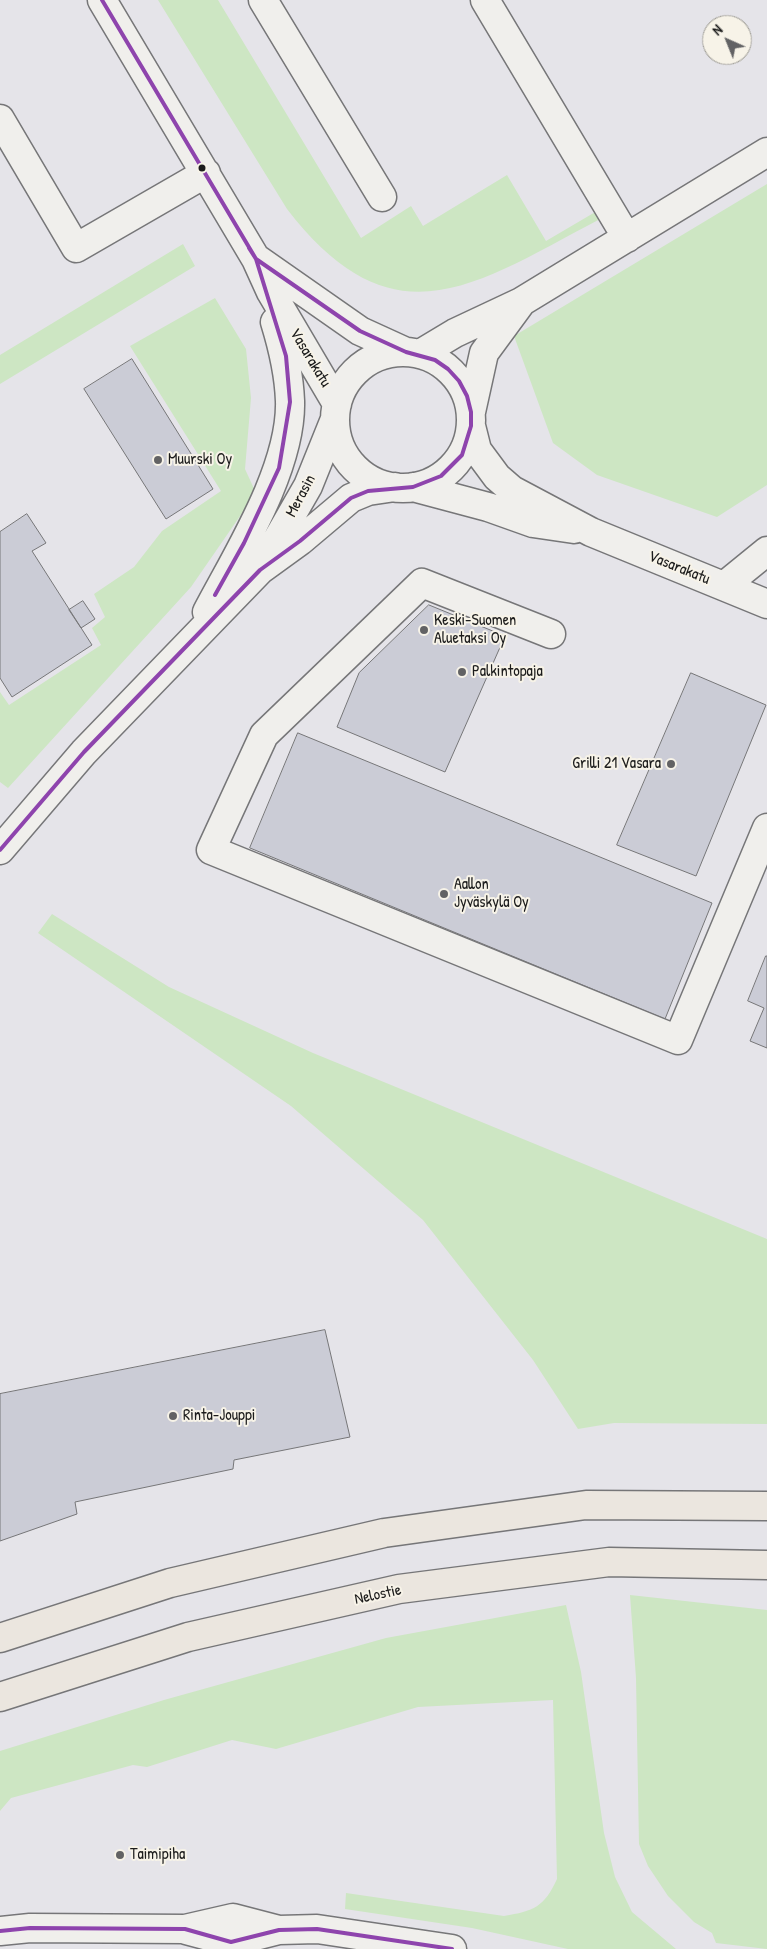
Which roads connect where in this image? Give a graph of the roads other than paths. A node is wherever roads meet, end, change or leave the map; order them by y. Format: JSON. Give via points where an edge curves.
{"nodes":[{"id":1,"x":102,"y":0,"type":"edge"},
{"id":2,"x":485,"y":0,"type":"edge"},
{"id":3,"x":264,"y":1,"type":"edge"},
{"id":4,"x":0,"y":119,"type":"edge"},
{"id":5,"x":767,"y":152,"type":"edge"},
{"id":6,"x":206,"y":173,"type":"junction"},
{"id":7,"x":382,"y":197,"type":"dead end"},
{"id":8,"x":627,"y":238,"type":"junction"},
{"id":9,"x":256,"y":258,"type":"junction"},
{"id":10,"x":520,"y":302,"type":"junction"},
{"id":11,"x":413,"y":353,"type":"junction"},
{"id":12,"x":336,"y":412,"type":"junction"},
{"id":13,"x":471,"y":419,"type":"junction"},
{"id":14,"x":404,"y":487,"type":"junction"},
{"id":15,"x":591,"y":532,"type":"junction"},
{"id":16,"x":767,"y":551,"type":"edge"},
{"id":17,"x":260,"y":570,"type":"junction"},
{"id":18,"x":724,"y":586,"type":"junction"},
{"id":19,"x":767,"y":604,"type":"edge"},
{"id":20,"x":551,"y":634,"type":"dead end"},
{"id":21,"x":190,"y":642,"type":"junction"},
{"id":22,"x":767,"y":828,"type":"edge"},
{"id":23,"x":0,"y":850,"type":"edge"},
{"id":24,"x":767,"y":1506,"type":"edge"},
{"id":25,"x":767,"y":1565,"type":"edge"},
{"id":26,"x":0,"y":1638,"type":"edge"},
{"id":27,"x":0,"y":1697,"type":"edge"},
{"id":28,"x":0,"y":1931,"type":"edge"},
{"id":29,"x":452,"y":1949,"type":"edge"}],
"edges":[{"from":1,"to":6,"type":"street","name":"Vasarakatu"},
{"from":2,"to":8,"type":"street"},
{"from":3,"to":7,"type":"street"},
{"from":4,"to":6,"type":"street","via":[[76,248]]},
{"from":5,"to":8,"type":"street"},
{"from":6,"to":9,"type":"street","name":"Vasarakatu"},
{"from":8,"to":10,"type":"street"},
{"from":9,"to":11,"type":"street","name":"Vasarakatu","via":[[360,331]]},
{"from":9,"to":12,"type":"street","name":"Vasarakatu"},
{"from":9,"to":21,"type":"street","name":"Merasin","via":[[286,356],[290,402],[283,454],[244,543]]},
{"from":10,"to":11,"type":"street"},
{"from":10,"to":13,"type":"street","via":[[484,353]]},
{"from":11,"to":12,"type":"street","via":[[390,353],[362,366],[351,376]]},
{"from":11,"to":13,"type":"street","via":[[435,360],[459,381],[467,396]]},
{"from":12,"to":14,"type":"street","via":[[340,443],[352,465],[379,483]]},
{"from":12,"to":17,"type":"street","name":"Merasin","via":[[308,486]]},
{"from":13,"to":14,"type":"street","via":[[462,455],[453,466],[428,483]]},
{"from":13,"to":15,"type":"street","name":"Vasarakatu","via":[[477,450],[497,478],[512,490]]},
{"from":14,"to":15,"type":"street","name":"Vasarakatu","via":[[488,507],[533,523]]},
{"from":14,"to":17,"type":"street","name":"Merasin","via":[[368,491],[351,498]]},
{"from":15,"to":18,"type":"street","name":"Vasarakatu"},
{"from":16,"to":18,"type":"street"},
{"from":17,"to":21,"type":"street","name":"Merasin"},
{"from":18,"to":19,"type":"street","name":"Vasarakatu"},
{"from":20,"to":22,"type":"street","via":[[422,584],[264,735],[211,850],[678,1040]]},
{"from":21,"to":23,"type":"street","name":"Merasin","via":[[84,752]]},
{"from":24,"to":26,"type":"highway","via":[[586,1505],[384,1533],[170,1582]]},
{"from":25,"to":27,"type":"highway","name":"Nelostie","via":[[609,1562],[399,1590],[188,1637]]},
{"from":28,"to":29,"type":"street","via":[[30,1928],[185,1929],[231,1942],[279,1930],[317,1929]]}]}
